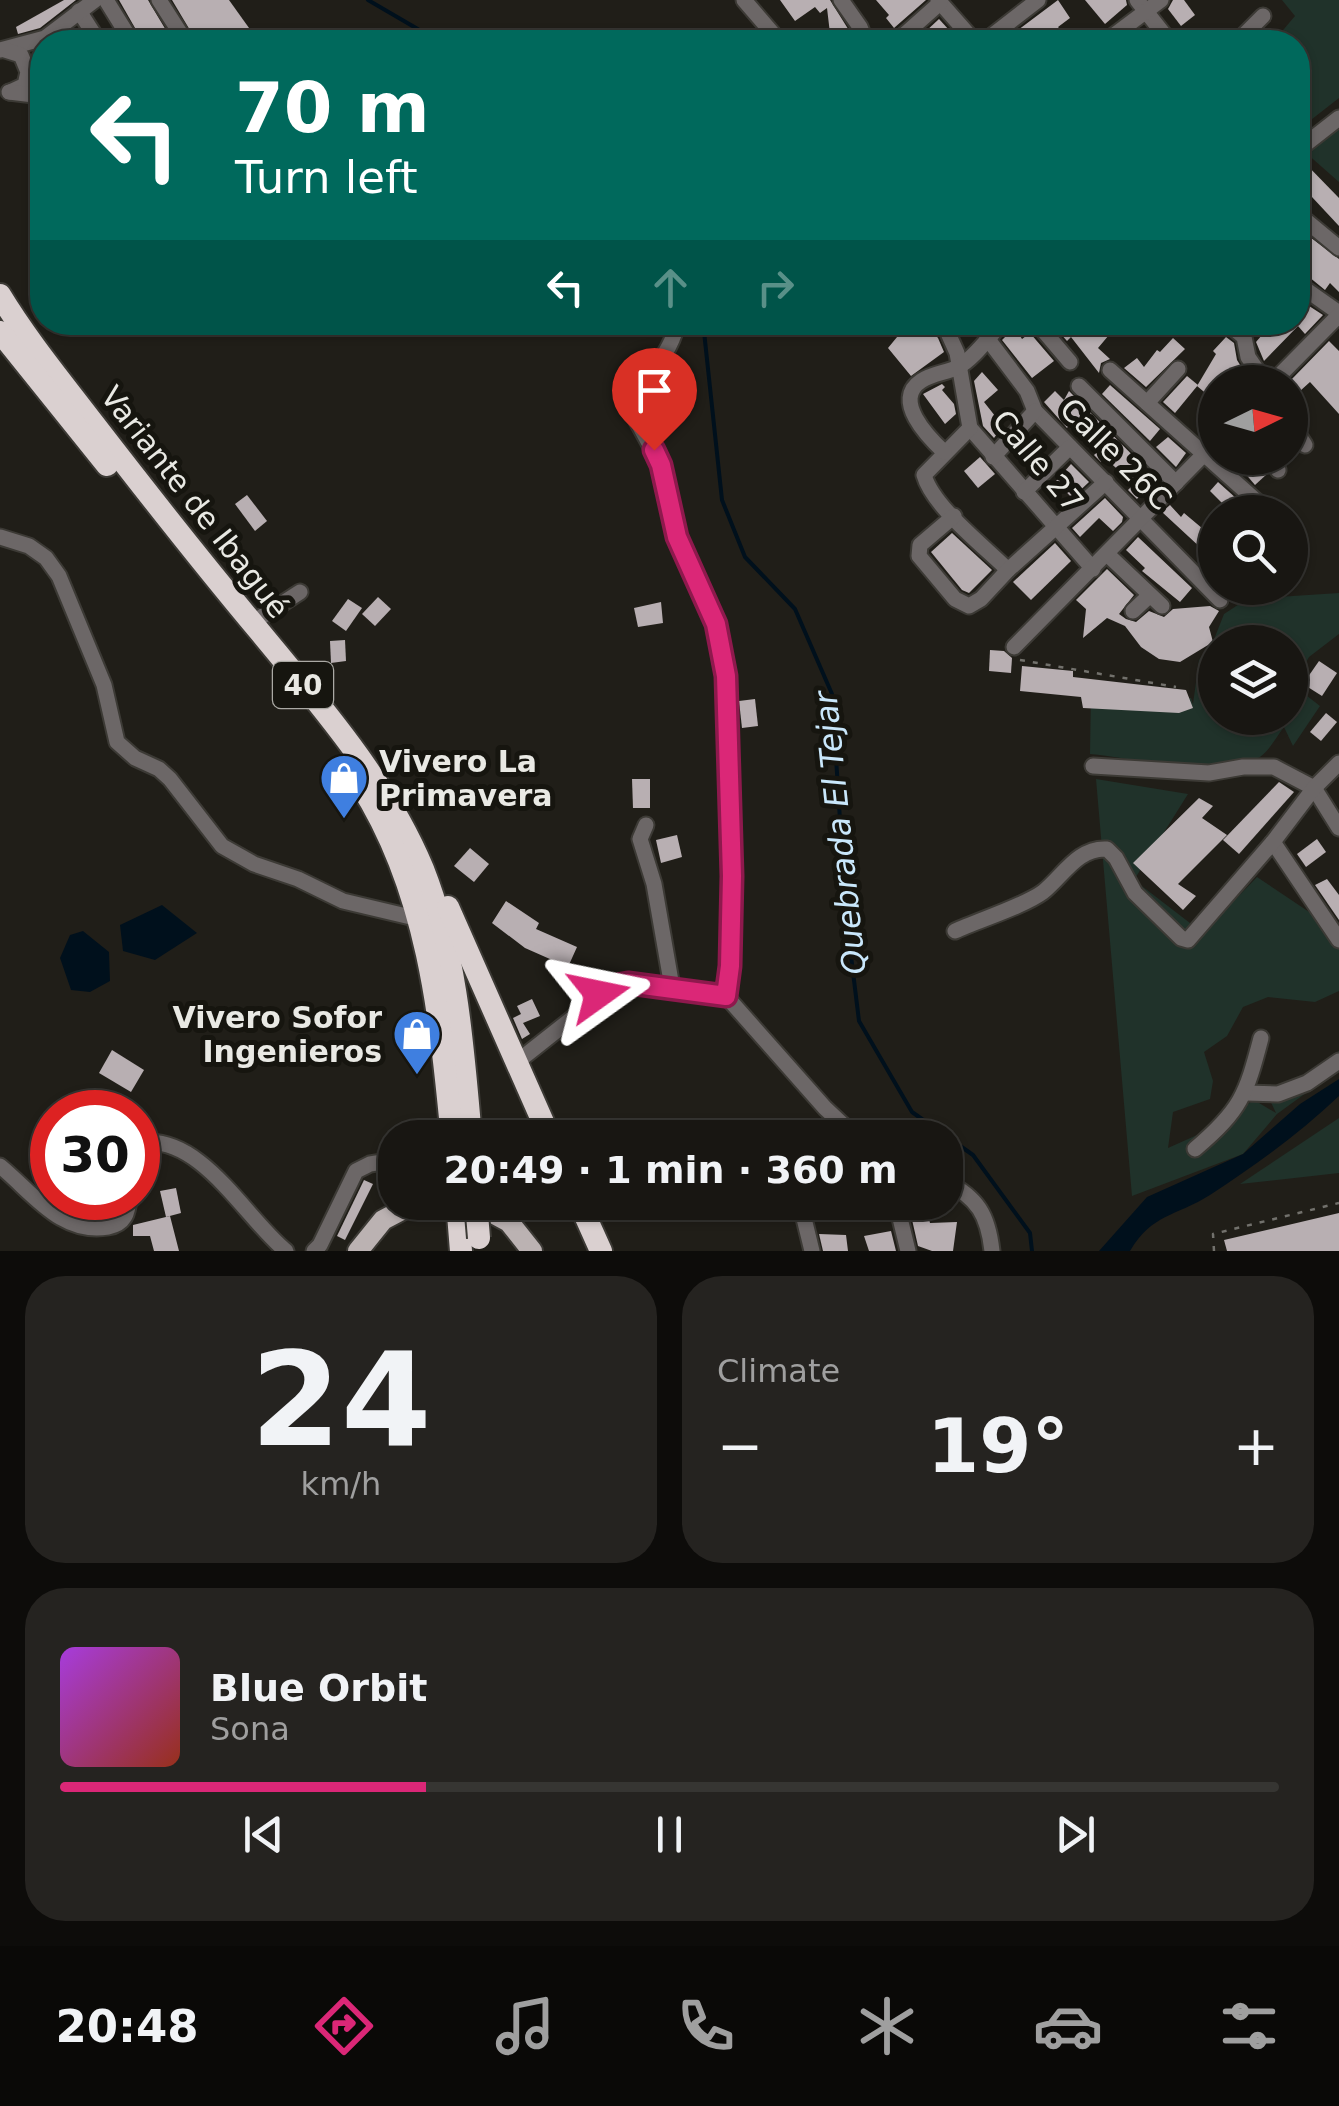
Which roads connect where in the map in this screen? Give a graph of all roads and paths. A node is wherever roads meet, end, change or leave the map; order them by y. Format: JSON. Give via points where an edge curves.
{"nodes":[{"id":1,"x":95,"y":0,"type":"edge"},
{"id":2,"x":106,"y":0,"type":"edge"},
{"id":3,"x":159,"y":0,"type":"edge"},
{"id":4,"x":744,"y":0,"type":"edge"},
{"id":5,"x":841,"y":0,"type":"edge"},
{"id":6,"x":1010,"y":0,"type":"edge"},
{"id":7,"x":1038,"y":0,"type":"edge"},
{"id":8,"x":1162,"y":0,"type":"edge"},
{"id":9,"x":939,"y":2,"type":"edge"},
{"id":10,"x":1142,"y":6,"type":"edge"},
{"id":11,"x":79,"y":11,"type":"junction"},
{"id":12,"x":1021,"y":14,"type":"junction"},
{"id":13,"x":1263,"y":16,"type":"dead end"},
{"id":14,"x":57,"y":30,"type":"edge"},
{"id":15,"x":91,"y":30,"type":"edge"},
{"id":16,"x":125,"y":30,"type":"edge"},
{"id":17,"x":178,"y":30,"type":"edge"},
{"id":18,"x":770,"y":30,"type":"edge"},
{"id":19,"x":861,"y":30,"type":"edge"},
{"id":20,"x":909,"y":30,"type":"edge"},
{"id":21,"x":965,"y":30,"type":"edge"},
{"id":22,"x":1000,"y":30,"type":"edge"},
{"id":23,"x":1117,"y":30,"type":"edge"},
{"id":24,"x":1161,"y":30,"type":"edge"},
{"id":25,"x":1248,"y":30,"type":"edge"},
{"id":26,"x":30,"y":44,"type":"edge"},
{"id":27,"x":1,"y":50,"type":"edge"},
{"id":28,"x":5,"y":91,"type":"edge"},
{"id":29,"x":30,"y":94,"type":"edge"},
{"id":30,"x":1339,"y":118,"type":"edge"},
{"id":31,"x":1310,"y":141,"type":"edge"},
{"id":32,"x":1310,"y":224,"type":"edge"},
{"id":33,"x":1339,"y":248,"type":"edge"},
{"id":34,"x":1310,"y":293,"type":"edge"},
{"id":35,"x":0,"y":296,"type":"edge"},
{"id":36,"x":1339,"y":314,"type":"edge"},
{"id":37,"x":0,"y":332,"type":"edge"},
{"id":38,"x":675,"y":335,"type":"edge"},
{"id":39,"x":948,"y":335,"type":"edge"},
{"id":40,"x":990,"y":335,"type":"edge"},
{"id":41,"x":1047,"y":335,"type":"edge"},
{"id":42,"x":1241,"y":335,"type":"edge"},
{"id":43,"x":987,"y":338,"type":"junction"},
{"id":44,"x":1070,"y":362,"type":"dead end"},
{"id":45,"x":1253,"y":365,"type":"edge"},
{"id":46,"x":1290,"y":365,"type":"edge"},
{"id":47,"x":960,"y":366,"type":"junction"},
{"id":48,"x":1178,"y":369,"type":"dead end"},
{"id":49,"x":1110,"y":370,"type":"dead end"},
{"id":50,"x":1079,"y":386,"type":"dead end"},
{"id":51,"x":1146,"y":403,"type":"junction"},
{"id":52,"x":1034,"y":410,"type":"junction"},
{"id":53,"x":970,"y":428,"type":"junction"},
{"id":54,"x":1198,"y":440,"type":"edge"},
{"id":55,"x":1070,"y":447,"type":"junction"},
{"id":56,"x":944,"y":452,"type":"junction"},
{"id":57,"x":993,"y":457,"type":"junction"},
{"id":58,"x":1198,"y":460,"type":"edge"},
{"id":59,"x":1234,"y":475,"type":"edge"},
{"id":60,"x":1106,"y":482,"type":"junction"},
{"id":61,"x":1176,"y":483,"type":"junction"},
{"id":62,"x":1024,"y":492,"type":"junction"},
{"id":63,"x":1252,"y":495,"type":"edge"},
{"id":64,"x":954,"y":516,"type":"junction"},
{"id":65,"x":1142,"y":518,"type":"junction"},
{"id":66,"x":1056,"y":527,"type":"junction"},
{"id":67,"x":0,"y":537,"type":"edge"},
{"id":68,"x":1107,"y":554,"type":"junction"},
{"id":69,"x":1093,"y":569,"type":"junction"},
{"id":70,"x":1008,"y":570,"type":"junction"},
{"id":71,"x":1198,"y":577,"type":"edge"},
{"id":72,"x":300,"y":592,"type":"dead end"},
{"id":73,"x":1133,"y":611,"type":"dead end"},
{"id":74,"x":252,"y":623,"type":"junction"},
{"id":75,"x":1014,"y":647,"type":"joint"},
{"id":76,"x":1176,"y":687,"type":"dead end"},
{"id":77,"x":1339,"y":763,"type":"edge"},
{"id":78,"x":1093,"y":766,"type":"dead end"},
{"id":79,"x":1314,"y":788,"type":"junction"},
{"id":80,"x":646,"y":825,"type":"dead end"},
{"id":81,"x":1339,"y":828,"type":"edge"},
{"id":82,"x":1273,"y":842,"type":"junction"},
{"id":83,"x":422,"y":867,"type":"junction"},
{"id":84,"x":419,"y":919,"type":"junction"},
{"id":85,"x":955,"y":931,"type":"dead end"},
{"id":86,"x":1339,"y":940,"type":"edge"},
{"id":87,"x":672,"y":988,"type":"junction"},
{"id":88,"x":726,"y":996,"type":"junction"},
{"id":89,"x":1261,"y":1038,"type":"dead end"},
{"id":90,"x":1339,"y":1060,"type":"edge"},
{"id":91,"x":517,"y":1062,"type":"junction"},
{"id":92,"x":1246,"y":1093,"type":"junction"},
{"id":93,"x":450,"y":1120,"type":"edge"},
{"id":94,"x":469,"y":1120,"type":"edge"},
{"id":95,"x":542,"y":1120,"type":"edge"},
{"id":96,"x":838,"y":1120,"type":"edge"},
{"id":97,"x":160,"y":1144,"type":"edge"},
{"id":98,"x":1195,"y":1149,"type":"dead end"},
{"id":99,"x":378,"y":1163,"type":"edge"},
{"id":100,"x":0,"y":1166,"type":"edge"},
{"id":101,"x":30,"y":1191,"type":"edge"},
{"id":102,"x":963,"y":1193,"type":"edge"},
{"id":103,"x":1339,"y":1203,"type":"edge"},
{"id":104,"x":64,"y":1220,"type":"edge"},
{"id":105,"x":123,"y":1220,"type":"edge"},
{"id":106,"x":383,"y":1220,"type":"edge"},
{"id":107,"x":462,"y":1220,"type":"edge"},
{"id":108,"x":472,"y":1220,"type":"edge"},
{"id":109,"x":506,"y":1220,"type":"edge"},
{"id":110,"x":587,"y":1220,"type":"edge"},
{"id":111,"x":804,"y":1220,"type":"edge"},
{"id":112,"x":900,"y":1220,"type":"edge"},
{"id":113,"x":470,"y":1245,"type":"edge"},
{"id":114,"x":286,"y":1251,"type":"edge"},
{"id":115,"x":314,"y":1251,"type":"edge"},
{"id":116,"x":358,"y":1251,"type":"edge"},
{"id":117,"x":532,"y":1251,"type":"edge"},
{"id":118,"x":601,"y":1251,"type":"edge"},
{"id":119,"x":812,"y":1251,"type":"edge"},
{"id":120,"x":908,"y":1251,"type":"edge"},
{"id":121,"x":992,"y":1251,"type":"edge"},
{"id":122,"x":1214,"y":1251,"type":"edge"}],
"edges":[{"from":1,"to":11,"type":"street"},
{"from":2,"to":16,"type":"street"},
{"from":3,"to":17,"type":"street"},
{"from":4,"to":18,"type":"street"},
{"from":5,"to":19,"type":"street"},
{"from":6,"to":12,"type":"street"},
{"from":7,"to":12,"type":"street"},
{"from":8,"to":10,"type":"street"},
{"from":9,"to":20,"type":"street"},
{"from":9,"to":21,"type":"street"},
{"from":10,"to":23,"type":"street"},
{"from":10,"to":24,"type":"street"},
{"from":11,"to":14,"type":"street"},
{"from":11,"to":15,"type":"street"},
{"from":12,"to":22,"type":"street"},
{"from":13,"to":25,"type":"street"},
{"from":26,"to":27,"type":"street"},
{"from":27,"to":28,"type":"street","via":[[21,55],[28,72],[25,85]]},
{"from":28,"to":29,"type":"street"},
{"from":30,"to":31,"type":"street"},
{"from":32,"to":33,"type":"street"},
{"from":34,"to":36,"type":"street"},
{"from":35,"to":74,"type":"highway","name":"Variante de Ibagué","number":"40"},
{"from":36,"to":46,"type":"street"},
{"from":37,"to":84,"type":"highway","name":"Variante de Ibagué","number":"40","via":[[325,731],[364,791]]},
{"from":38,"to":88,"type":"street","via":[[633,414],[661,465],[677,537],[722,647],[732,876]]},
{"from":39,"to":47,"type":"street","name":"Calle 27"},
{"from":40,"to":43,"type":"street"},
{"from":41,"to":44,"type":"street"},
{"from":42,"to":45,"type":"street"},
{"from":43,"to":47,"type":"street"},
{"from":43,"to":52,"type":"street","name":"Calle 26C"},
{"from":47,"to":53,"type":"street","name":"Calle 27"},
{"from":47,"to":56,"type":"street","via":[[924,378],[910,394],[922,430]]},
{"from":48,"to":51,"type":"street"},
{"from":49,"to":51,"type":"street"},
{"from":50,"to":61,"type":"street"},
{"from":51,"to":54,"type":"street"},
{"from":52,"to":55,"type":"street","name":"Calle 26C"},
{"from":52,"to":57,"type":"street"},
{"from":53,"to":56,"type":"street"},
{"from":53,"to":57,"type":"street","name":"Calle 27"},
{"from":55,"to":60,"type":"street","name":"Calle 26C"},
{"from":55,"to":62,"type":"street"},
{"from":56,"to":64,"type":"street","via":[[924,475]]},
{"from":57,"to":62,"type":"street","name":"Calle 27"},
{"from":58,"to":61,"type":"street"},
{"from":59,"to":63,"type":"street"},
{"from":60,"to":65,"type":"street","name":"Calle 26C"},
{"from":60,"to":66,"type":"street"},
{"from":61,"to":65,"type":"street"},
{"from":62,"to":66,"type":"street","name":"Calle 27"},
{"from":64,"to":70,"type":"street"},
{"from":64,"to":70,"type":"street","via":[[918,550],[954,599],[976,604]]},
{"from":65,"to":68,"type":"street"},
{"from":65,"to":71,"type":"street","name":"Calle 26C"},
{"from":66,"to":69,"type":"street","name":"Calle 27"},
{"from":66,"to":70,"type":"street"},
{"from":67,"to":84,"type":"street","via":[[28,546],[59,576],[104,685],[117,742],[170,779],[222,846],[342,901]]},
{"from":68,"to":69,"type":"street"},
{"from":68,"to":73,"type":"street","via":[[1155,601]]},
{"from":69,"to":75,"type":"street"},
{"from":72,"to":74,"type":"street"},
{"from":74,"to":83,"type":"highway","name":"Variante de Ibagué","number":"40","via":[[376,782]]},
{"from":75,"to":76,"type":"path","via":[[1016,659]]},
{"from":77,"to":79,"type":"street"},
{"from":78,"to":79,"type":"street","via":[[1209,773],[1274,767]]},
{"from":79,"to":81,"type":"street"},
{"from":79,"to":82,"type":"street"},
{"from":80,"to":87,"type":"street","via":[[640,839]]},
{"from":82,"to":85,"type":"street","via":[[1188,940],[1135,892],[1116,858],[1096,848],[1066,866],[1042,893]]},
{"from":82,"to":86,"type":"street"},
{"from":83,"to":91,"type":"highway","via":[[438,885]]},
{"from":83,"to":94,"type":"highway","name":"Variante de Ibagué","number":"40","via":[[454,982]]},
{"from":84,"to":93,"type":"highway","name":"Variante de Ibagué","number":"40","via":[[440,1019]]},
{"from":87,"to":88,"type":"street"},
{"from":87,"to":91,"type":"street","via":[[612,986]]},
{"from":88,"to":96,"type":"street"},
{"from":89,"to":92,"type":"street"},
{"from":90,"to":92,"type":"street","via":[[1278,1094]]},
{"from":91,"to":95,"type":"highway"},
{"from":92,"to":98,"type":"street","via":[[1227,1122]]},
{"from":97,"to":114,"type":"street","via":[[210,1171]]},
{"from":99,"to":115,"type":"street","via":[[356,1171]]},
{"from":100,"to":101,"type":"street"},
{"from":102,"to":121,"type":"street","via":[[985,1219]]},
{"from":103,"to":122,"type":"path","via":[[1214,1234]]},
{"from":104,"to":105,"type":"street","via":[[96,1228]]},
{"from":106,"to":116,"type":"main road"},
{"from":107,"to":113,"type":"highway"},
{"from":108,"to":113,"type":"highway","bridge":true},
{"from":109,"to":117,"type":"main road"},
{"from":110,"to":118,"type":"highway"},
{"from":111,"to":119,"type":"street"},
{"from":112,"to":120,"type":"street"}]}
